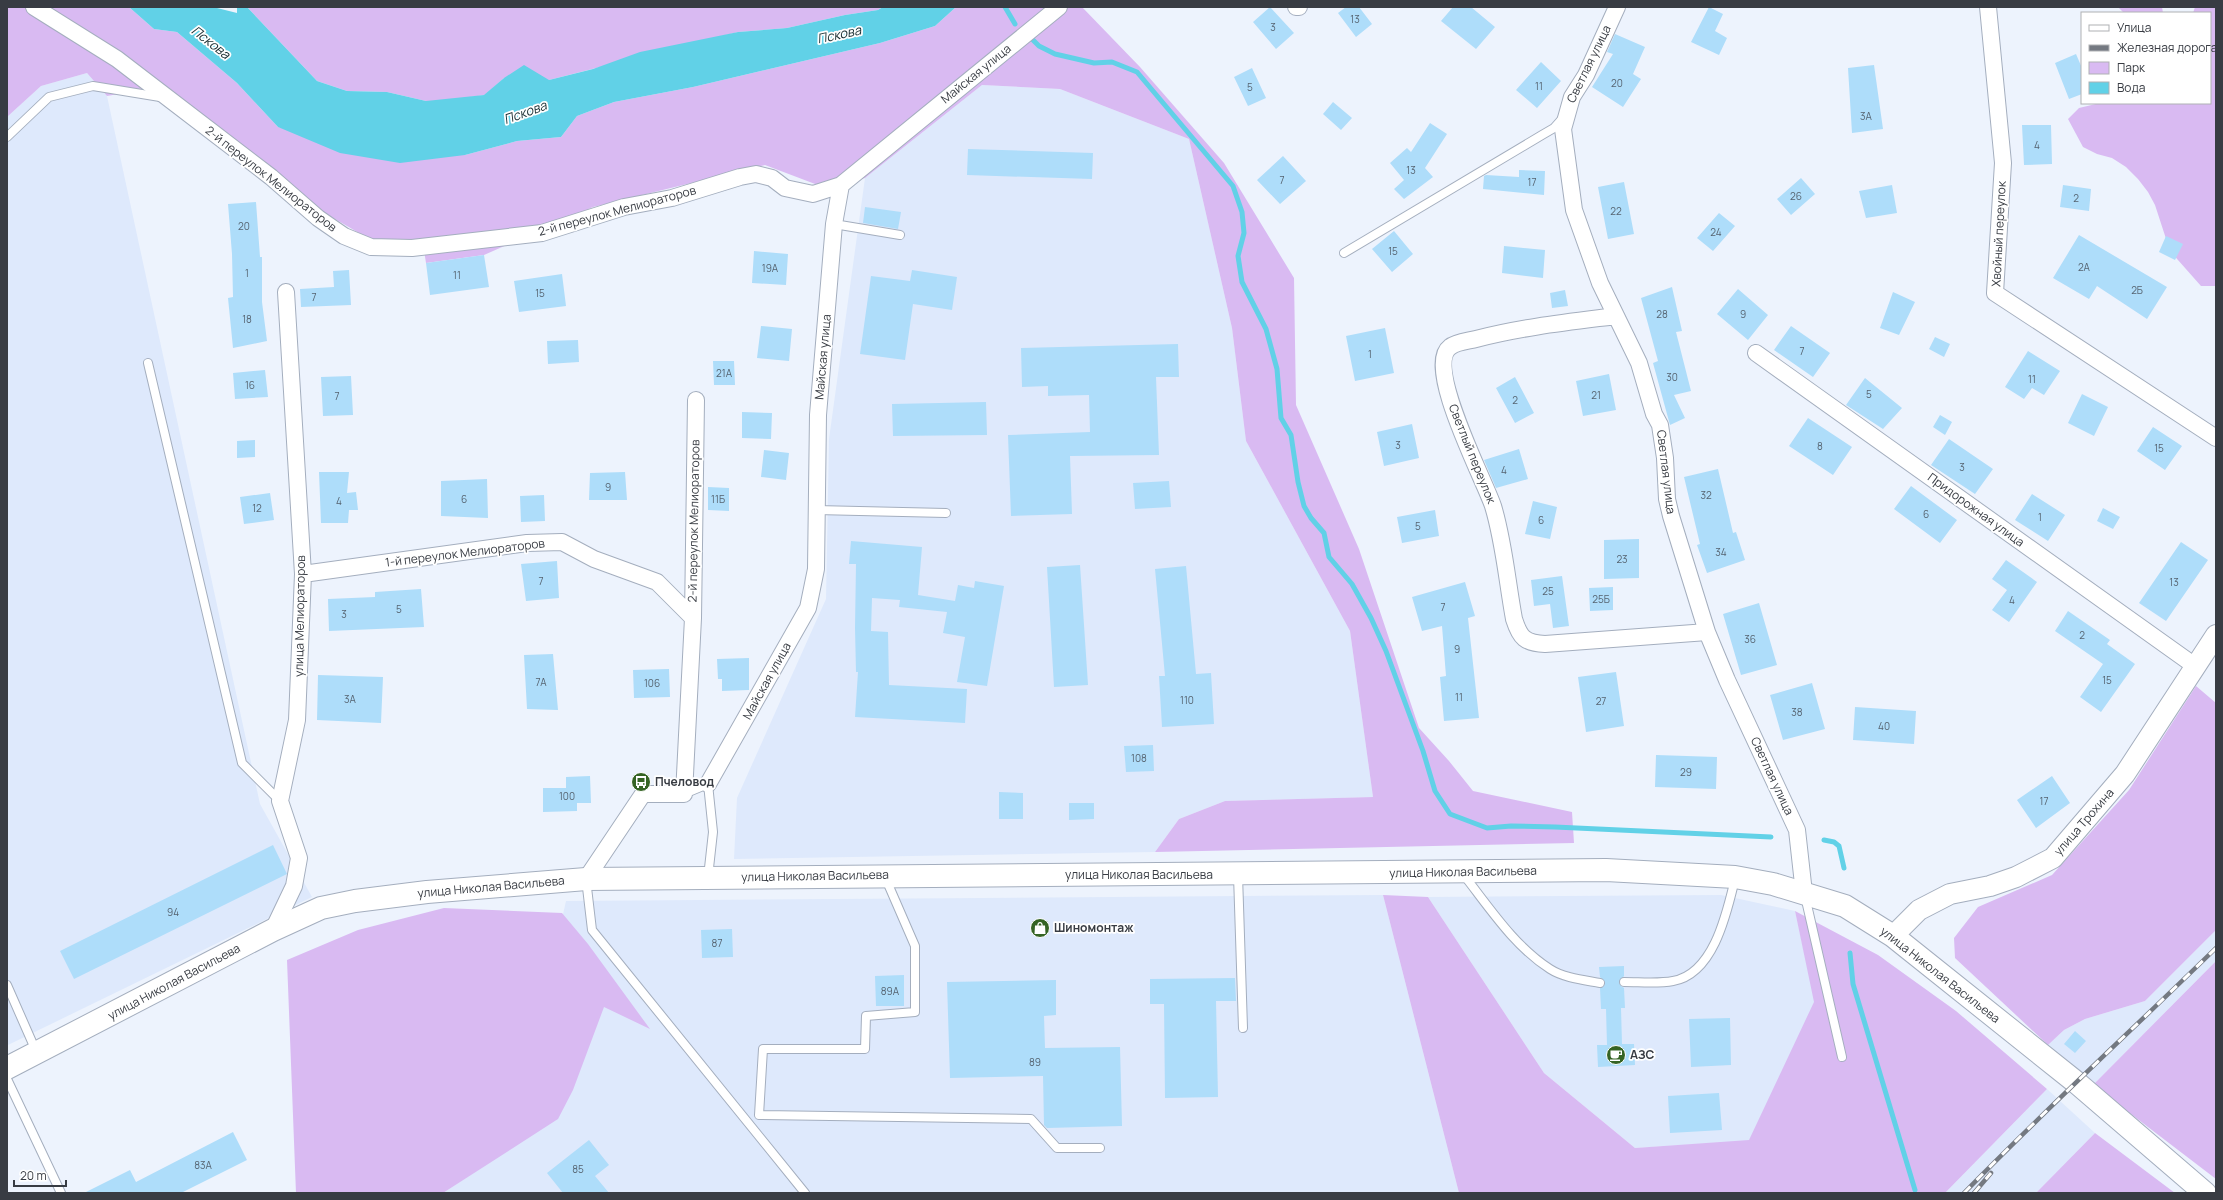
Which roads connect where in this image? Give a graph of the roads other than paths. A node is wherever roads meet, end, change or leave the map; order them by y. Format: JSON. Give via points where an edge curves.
{"nodes":[{"id":1,"x":34,"y":7,"type":"edge"},
{"id":2,"x":1059,"y":7,"type":"edge"},
{"id":3,"x":1296,"y":7,"type":"edge"},
{"id":4,"x":1299,"y":7,"type":"edge"},
{"id":5,"x":1617,"y":7,"type":"edge"},
{"id":6,"x":1988,"y":7,"type":"edge"},
{"id":7,"x":166,"y":98,"type":"junction"},
{"id":8,"x":1565,"y":115,"type":"junction"},
{"id":9,"x":7,"y":137,"type":"edge"},
{"id":10,"x":841,"y":185,"type":"junction"},
{"id":11,"x":834,"y":224,"type":"junction"},
{"id":12,"x":900,"y":235,"type":"dead end"},
{"id":13,"x":1344,"y":253,"type":"dead end"},
{"id":14,"x":286,"y":292,"type":"dead end"},
{"id":15,"x":1616,"y":316,"type":"junction"},
{"id":16,"x":1756,"y":352,"type":"dead end"},
{"id":17,"x":148,"y":363,"type":"dead end"},
{"id":18,"x":696,"y":400,"type":"dead end"},
{"id":19,"x":2216,"y":438,"type":"edge"},
{"id":20,"x":816,"y":510,"type":"junction"},
{"id":21,"x":946,"y":513,"type":"dead end"},
{"id":22,"x":303,"y":574,"type":"junction"},
{"id":23,"x":693,"y":618,"type":"junction"},
{"id":24,"x":1707,"y":632,"type":"junction"},
{"id":25,"x":2216,"y":635,"type":"edge"},
{"id":26,"x":2195,"y":666,"type":"junction"},
{"id":27,"x":708,"y":784,"type":"junction"},
{"id":28,"x":684,"y":794,"type":"junction"},
{"id":29,"x":280,"y":800,"type":"junction"},
{"id":30,"x":1461,"y":872,"type":"junction"},
{"id":31,"x":1238,"y":874,"type":"junction"},
{"id":32,"x":884,"y":875,"type":"junction"},
{"id":33,"x":1735,"y":877,"type":"junction"},
{"id":34,"x":708,"y":878,"type":"junction"},
{"id":35,"x":586,"y":879,"type":"junction"},
{"id":36,"x":1804,"y":894,"type":"junction"},
{"id":37,"x":273,"y":930,"type":"junction"},
{"id":38,"x":1893,"y":936,"type":"junction"},
{"id":39,"x":1624,"y":982,"type":"dead end"},
{"id":40,"x":1600,"y":983,"type":"dead end"},
{"id":41,"x":7,"y":985,"type":"edge"},
{"id":42,"x":1243,"y":1028,"type":"dead end"},
{"id":43,"x":37,"y":1054,"type":"junction"},
{"id":44,"x":1842,"y":1057,"type":"dead end"},
{"id":45,"x":7,"y":1068,"type":"edge"},
{"id":46,"x":7,"y":1079,"type":"edge"},
{"id":47,"x":1100,"y":1148,"type":"dead end"},
{"id":48,"x":61,"y":1193,"type":"edge"},
{"id":49,"x":805,"y":1193,"type":"edge"},
{"id":50,"x":2205,"y":1193,"type":"edge"}],
"edges":[{"from":1,"to":7,"type":"street","name":"2-й переулок Мелиораторов","via":[[117,59]]},
{"from":2,"to":10,"type":"street","name":"Майская улица"},
{"from":3,"to":4,"type":"street"},
{"from":5,"to":8,"type":"street","name":"Светлая улица","via":[[1586,76],[1572,97]]},
{"from":6,"to":19,"type":"street","name":"Хвойный переулок","via":[[2003,163],[1995,293]]},
{"from":7,"to":9,"type":"lane","via":[[93,86],[49,97]]},
{"from":7,"to":10,"type":"street","name":"2-й переулок Мелиораторов","via":[[271,177],[318,218],[344,236],[371,247],[412,248],[542,233],[624,207],[672,198],[756,174],[772,178],[785,188],[813,194]]},
{"from":8,"to":13,"type":"lane","via":[[1554,128]]},
{"from":8,"to":15,"type":"street","name":"Светлая улица","via":[[1563,129],[1574,210],[1600,283]]},
{"from":10,"to":11,"type":"street","name":"Майская улица"},
{"from":11,"to":12,"type":"lane"},
{"from":11,"to":20,"type":"street","name":"Майская улица","via":[[818,415]]},
{"from":14,"to":22,"type":"street","name":"улица Мелиораторов"},
{"from":15,"to":24,"type":"street","name":"Светлая улица","via":[[1639,363],[1654,414],[1660,425],[1671,516]]},
{"from":15,"to":24,"type":"street","name":"Светлый переулок","via":[[1492,334],[1456,344],[1449,347],[1445,354],[1444,379],[1457,421],[1493,507],[1514,619],[1518,633],[1526,641],[1545,644]]},
{"from":16,"to":26,"type":"street","name":"Придорожная улица"},
{"from":17,"to":29,"type":"lane","via":[[242,762]]},
{"from":18,"to":23,"type":"street","name":"2-й переулок Мелиораторов"},
{"from":20,"to":21,"type":"lane"},
{"from":20,"to":27,"type":"street","name":"Майская улица","via":[[816,569],[808,608]]},
{"from":22,"to":23,"type":"street","name":"1-й переулок Мелиораторов","via":[[527,543],[562,542],[594,559],[657,582]]},
{"from":22,"to":29,"type":"street","name":"улица Мелиораторов","via":[[297,720]]},
{"from":23,"to":28,"type":"street"},
{"from":24,"to":36,"type":"street","name":"Светлая улица","via":[[1797,830]]},
{"from":25,"to":26,"type":"street","name":"улица Трохина"},
{"from":26,"to":38,"type":"street","name":"улица Трохина","via":[[2125,774],[2053,858],[2016,877],[1990,886],[1950,894],[1919,910]]},
{"from":27,"to":28,"type":"lane"},
{"from":27,"to":34,"type":"lane","via":[[713,832]]},
{"from":28,"to":35,"type":"street","via":[[643,794]]},
{"from":29,"to":37,"type":"street","via":[[300,858],[294,886]]},
{"from":30,"to":31,"type":"main road","name":"улица Николая Васильева"},
{"from":30,"to":33,"type":"main road","name":"улица Николая Васильева","via":[[1606,870]]},
{"from":30,"to":40,"type":"lane","via":[[1522,946],[1551,969],[1577,979]]},
{"from":31,"to":32,"type":"main road","name":"улица Николая Васильева"},
{"from":31,"to":42,"type":"lane"},
{"from":32,"to":34,"type":"main road","name":"улица Николая Васильева"},
{"from":32,"to":47,"type":"lane","via":[[915,946],[915,1012],[866,1016],[866,1050],[763,1049],[759,1115],[1031,1119],[1057,1148]]},
{"from":33,"to":36,"type":"main road","name":"улица Николая Васильева","via":[[1773,884]]},
{"from":33,"to":39,"type":"lane","via":[[1724,923],[1711,950],[1692,974],[1674,981]]},
{"from":34,"to":35,"type":"main road","name":"улица Николая Васильева"},
{"from":35,"to":37,"type":"main road","name":"улица Николая Васильева","via":[[485,886],[355,901],[321,908]]},
{"from":35,"to":49,"type":"lane","via":[[592,930]]},
{"from":36,"to":38,"type":"main road","name":"улица Николая Васильева","via":[[1845,906]]},
{"from":36,"to":44,"type":"lane"},
{"from":37,"to":43,"type":"main road","name":"улица Николая Васильева"},
{"from":38,"to":50,"type":"main road","name":"улица Николая Васильева","via":[[2077,1084]]},
{"from":41,"to":43,"type":"lane"},
{"from":43,"to":45,"type":"main road","name":"улица Николая Васильева"},
{"from":46,"to":48,"type":"lane"}]}
